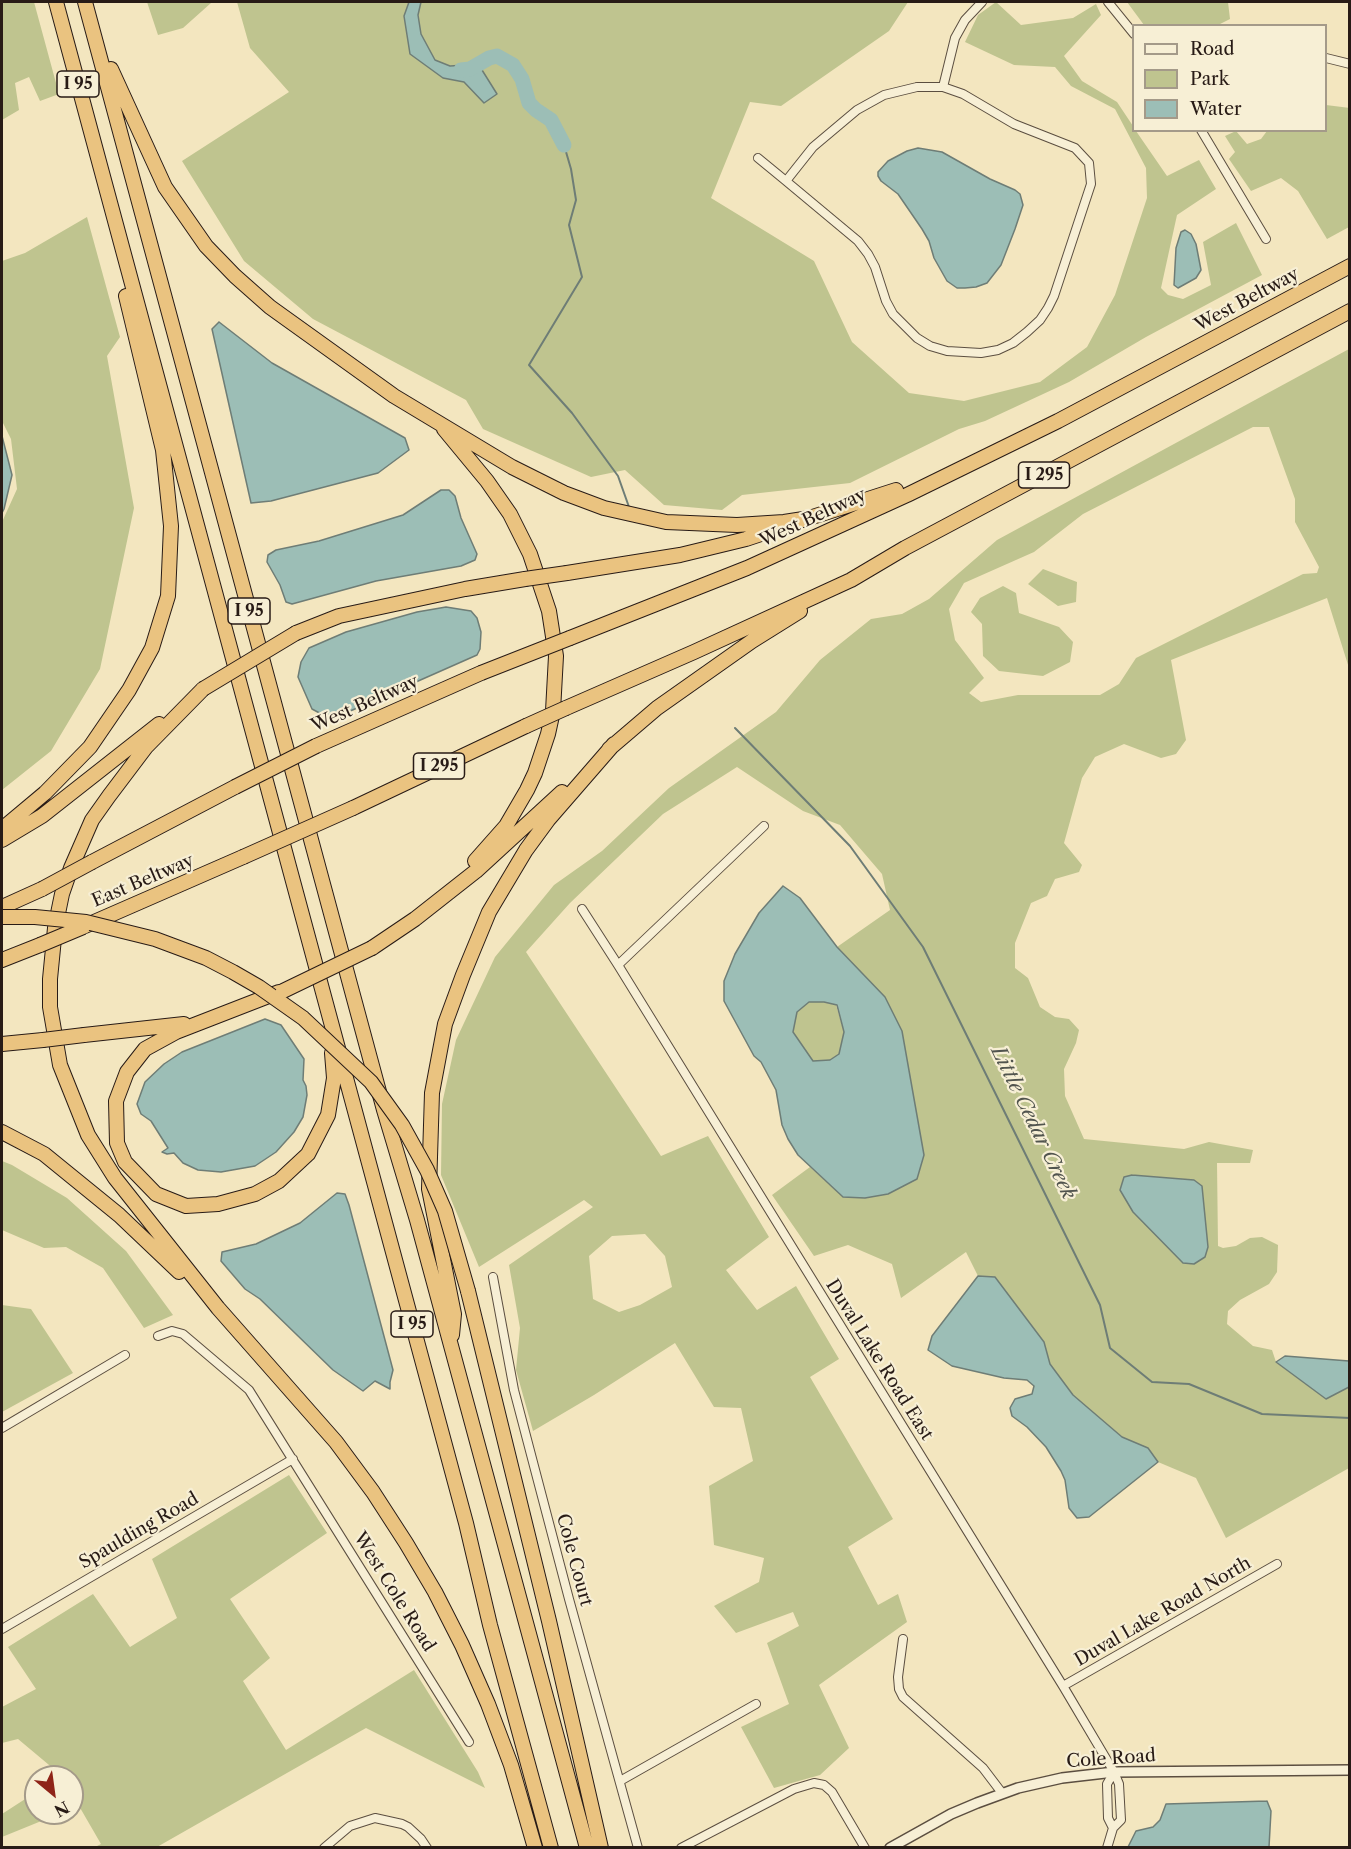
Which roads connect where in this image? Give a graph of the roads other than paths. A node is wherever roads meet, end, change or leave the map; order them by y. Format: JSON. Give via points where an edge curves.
{"nodes":[{"id":1,"x":56,"y":2,"type":"edge"},
{"id":2,"x":85,"y":2,"type":"edge"},
{"id":3,"x":982,"y":2,"type":"edge"},
{"id":4,"x":1107,"y":2,"type":"edge"},
{"id":5,"x":93,"y":29,"type":"junction"},
{"id":6,"x":1132,"y":32,"type":"edge"},
{"id":7,"x":1327,"y":58,"type":"edge"},
{"id":8,"x":1350,"y":64,"type":"edge"},
{"id":9,"x":943,"y":87,"type":"junction"},
{"id":10,"x":1202,"y":132,"type":"edge"},
{"id":11,"x":758,"y":158,"type":"dead end"},
{"id":12,"x":103,"y":177,"type":"junction"},
{"id":13,"x":786,"y":181,"type":"junction"},
{"id":14,"x":1266,"y":239,"type":"dead end"},
{"id":15,"x":1350,"y":266,"type":"edge"},
{"id":16,"x":1350,"y":311,"type":"edge"},
{"id":17,"x":436,"y":420,"type":"junction"},
{"id":18,"x":1058,"y":421,"type":"junction"},
{"id":19,"x":810,"y":518,"type":"junction"},
{"id":20,"x":850,"y":580,"type":"junction"},
{"id":21,"x":203,"y":689,"type":"junction"},
{"id":22,"x":614,"y":744,"type":"junction"},
{"id":23,"x":276,"y":767,"type":"joint"},
{"id":24,"x":764,"y":826,"type":"dead end"},
{"id":25,"x":2,"y":829,"type":"edge"},
{"id":26,"x":2,"y":840,"type":"edge"},
{"id":27,"x":2,"y":907,"type":"edge"},
{"id":28,"x":582,"y":909,"type":"dead end"},
{"id":29,"x":2,"y":917,"type":"edge"},
{"id":30,"x":415,"y":919,"type":"junction"},
{"id":31,"x":2,"y":960,"type":"edge"},
{"id":32,"x":618,"y":965,"type":"junction"},
{"id":33,"x":204,"y":1022,"type":"junction"},
{"id":34,"x":330,"y":1024,"type":"junction"},
{"id":35,"x":2,"y":1044,"type":"edge"},
{"id":36,"x":2,"y":1132,"type":"edge"},
{"id":37,"x":493,"y":1277,"type":"dead end"},
{"id":38,"x":218,"y":1308,"type":"junction"},
{"id":39,"x":158,"y":1336,"type":"dead end"},
{"id":40,"x":451,"y":1346,"type":"junction"},
{"id":41,"x":125,"y":1355,"type":"dead end"},
{"id":42,"x":2,"y":1428,"type":"edge"},
{"id":43,"x":293,"y":1459,"type":"junction"},
{"id":44,"x":1277,"y":1564,"type":"dead end"},
{"id":45,"x":2,"y":1629,"type":"edge"},
{"id":46,"x":903,"y":1639,"type":"dead end"},
{"id":47,"x":1064,"y":1686,"type":"junction"},
{"id":48,"x":756,"y":1704,"type":"dead end"},
{"id":49,"x":469,"y":1742,"type":"dead end"},
{"id":50,"x":1350,"y":1770,"type":"edge"},
{"id":51,"x":1114,"y":1772,"type":"junction"},
{"id":52,"x":620,"y":1782,"type":"junction"},
{"id":53,"x":1002,"y":1793,"type":"junction"},
{"id":54,"x":1120,"y":1807,"type":"junction"},
{"id":55,"x":1108,"y":1808,"type":"junction"},
{"id":56,"x":1113,"y":1828,"type":"junction"},
{"id":57,"x":324,"y":1848,"type":"edge"},
{"id":58,"x":427,"y":1848,"type":"edge"},
{"id":59,"x":535,"y":1848,"type":"edge"},
{"id":60,"x":551,"y":1848,"type":"edge"},
{"id":61,"x":587,"y":1848,"type":"edge"},
{"id":62,"x":601,"y":1848,"type":"edge"},
{"id":63,"x":638,"y":1848,"type":"edge"},
{"id":64,"x":681,"y":1848,"type":"edge"},
{"id":65,"x":864,"y":1848,"type":"edge"},
{"id":66,"x":890,"y":1848,"type":"edge"},
{"id":67,"x":1107,"y":1848,"type":"edge"}],
"edges":[{"from":1,"to":12,"type":"highway","number":"I 95"},
{"from":2,"to":5,"type":"highway","number":"I 95"},
{"from":3,"to":9,"type":"street","via":[[955,38]]},
{"from":4,"to":6,"type":"street"},
{"from":5,"to":17,"type":"highway","via":[[165,187],[207,246],[270,307],[394,396]]},
{"from":5,"to":40,"type":"highway","number":"I 95"},
{"from":7,"to":8,"type":"street"},
{"from":9,"to":13,"type":"street","via":[[902,90],[869,102],[813,147]]},
{"from":9,"to":13,"type":"street","via":[[978,101],[1014,124],[1076,148],[1089,163],[1091,184],[1054,296],[1040,320],[1013,343],[981,353],[947,351],[917,338],[893,314],[868,254],[848,231]]},
{"from":10,"to":14,"type":"street"},
{"from":11,"to":13,"type":"street"},
{"from":12,"to":25,"type":"highway","via":[[102,193],[163,450],[171,526],[168,596],[152,648],[90,747]]},
{"from":12,"to":34,"type":"highway","number":"I 95"},
{"from":15,"to":18,"type":"highway","name":"West Beltway","number":"I 295"},
{"from":16,"to":20,"type":"highway","number":"I 295"},
{"from":17,"to":19,"type":"highway","via":[[513,467],[604,508],[666,522],[737,525]]},
{"from":17,"to":30,"type":"highway","via":[[510,514],[530,554],[549,611],[556,656],[553,711],[527,790],[486,850]]},
{"from":18,"to":19,"type":"highway","via":[[882,496]]},
{"from":18,"to":23,"type":"highway","name":"West Beltway","number":"I 295","bridge":true,"via":[[747,568],[481,673]]},
{"from":19,"to":21,"type":"highway","bridge":true,"via":[[680,555],[465,589],[339,616],[296,633]]},
{"from":20,"to":22,"type":"highway","via":[[657,708]]},
{"from":20,"to":31,"type":"highway","name":"East Beltway","number":"I 295","bridge":true,"via":[[354,808]]},
{"from":21,"to":26,"type":"highway","via":[[42,816]]},
{"from":21,"to":38,"type":"highway","via":[[146,747],[81,842],[62,894],[55,928],[50,1007],[60,1065],[92,1143]]},
{"from":22,"to":30,"type":"highway","via":[[476,871]]},
{"from":22,"to":40,"type":"highway","via":[[548,820],[520,859],[489,912],[446,1024],[432,1093],[429,1189],[454,1314]]},
{"from":23,"to":27,"type":"highway","name":"East Beltway","number":"I 295","bridge":true},
{"from":24,"to":32,"type":"street"},
{"from":28,"to":32,"type":"street","name":"Duval Lake Road East"},
{"from":29,"to":62,"type":"highway","bridge":true,"via":[[86,922],[126,930],[206,958],[233,972],[303,1018],[371,1082],[402,1125],[445,1211],[468,1291]]},
{"from":30,"to":33,"type":"highway","bridge":true,"via":[[372,948],[283,991]]},
{"from":32,"to":47,"type":"street","name":"Duval Lake Road East"},
{"from":33,"to":34,"type":"highway","via":[[145,1050],[127,1072],[116,1101],[117,1143],[125,1162],[156,1194],[186,1206],[218,1204],[255,1194],[279,1181],[308,1154],[328,1115],[334,1078]]},
{"from":33,"to":35,"type":"highway","bridge":true},
{"from":34,"to":60,"type":"highway","number":"I 95"},
{"from":36,"to":38,"type":"highway","via":[[44,1154],[119,1215]]},
{"from":37,"to":52,"type":"street","name":"Cole Court","via":[[514,1390]]},
{"from":38,"to":59,"type":"highway","via":[[336,1442],[418,1563],[488,1704]]},
{"from":39,"to":43,"type":"street","name":"West Cole Road","via":[[172,1331],[183,1334],[249,1390]]},
{"from":40,"to":61,"type":"highway","number":"I 95"},
{"from":41,"to":42,"type":"street"},
{"from":43,"to":45,"type":"street","name":"Spaulding Road"},
{"from":43,"to":49,"type":"street","name":"West Cole Road"},
{"from":44,"to":47,"type":"street","name":"Duval Lake Road North"},
{"from":46,"to":53,"type":"street","via":[[898,1677],[903,1697],[947,1734]]},
{"from":47,"to":51,"type":"street","name":"Duval Lake Road East"},
{"from":48,"to":52,"type":"street"},
{"from":50,"to":51,"type":"street","name":"Cole Road"},
{"from":51,"to":53,"type":"street","name":"Cole Road","via":[[1062,1778]]},
{"from":51,"to":54,"type":"street","name":"Duval Lake Road East"},
{"from":51,"to":55,"type":"street","via":[[1107,1784]]},
{"from":52,"to":63,"type":"street","name":"Cole Court"},
{"from":53,"to":66,"type":"street","name":"Cole Road","via":[[951,1814]]},
{"from":54,"to":55,"type":"street"},
{"from":54,"to":56,"type":"street","via":[[1120,1820]]},
{"from":55,"to":56,"type":"street"},
{"from":56,"to":67,"type":"street"},
{"from":57,"to":58,"type":"street","via":[[350,1826],[375,1818],[408,1827]]},
{"from":64,"to":65,"type":"street","via":[[794,1789],[814,1783],[832,1792]]}]}
